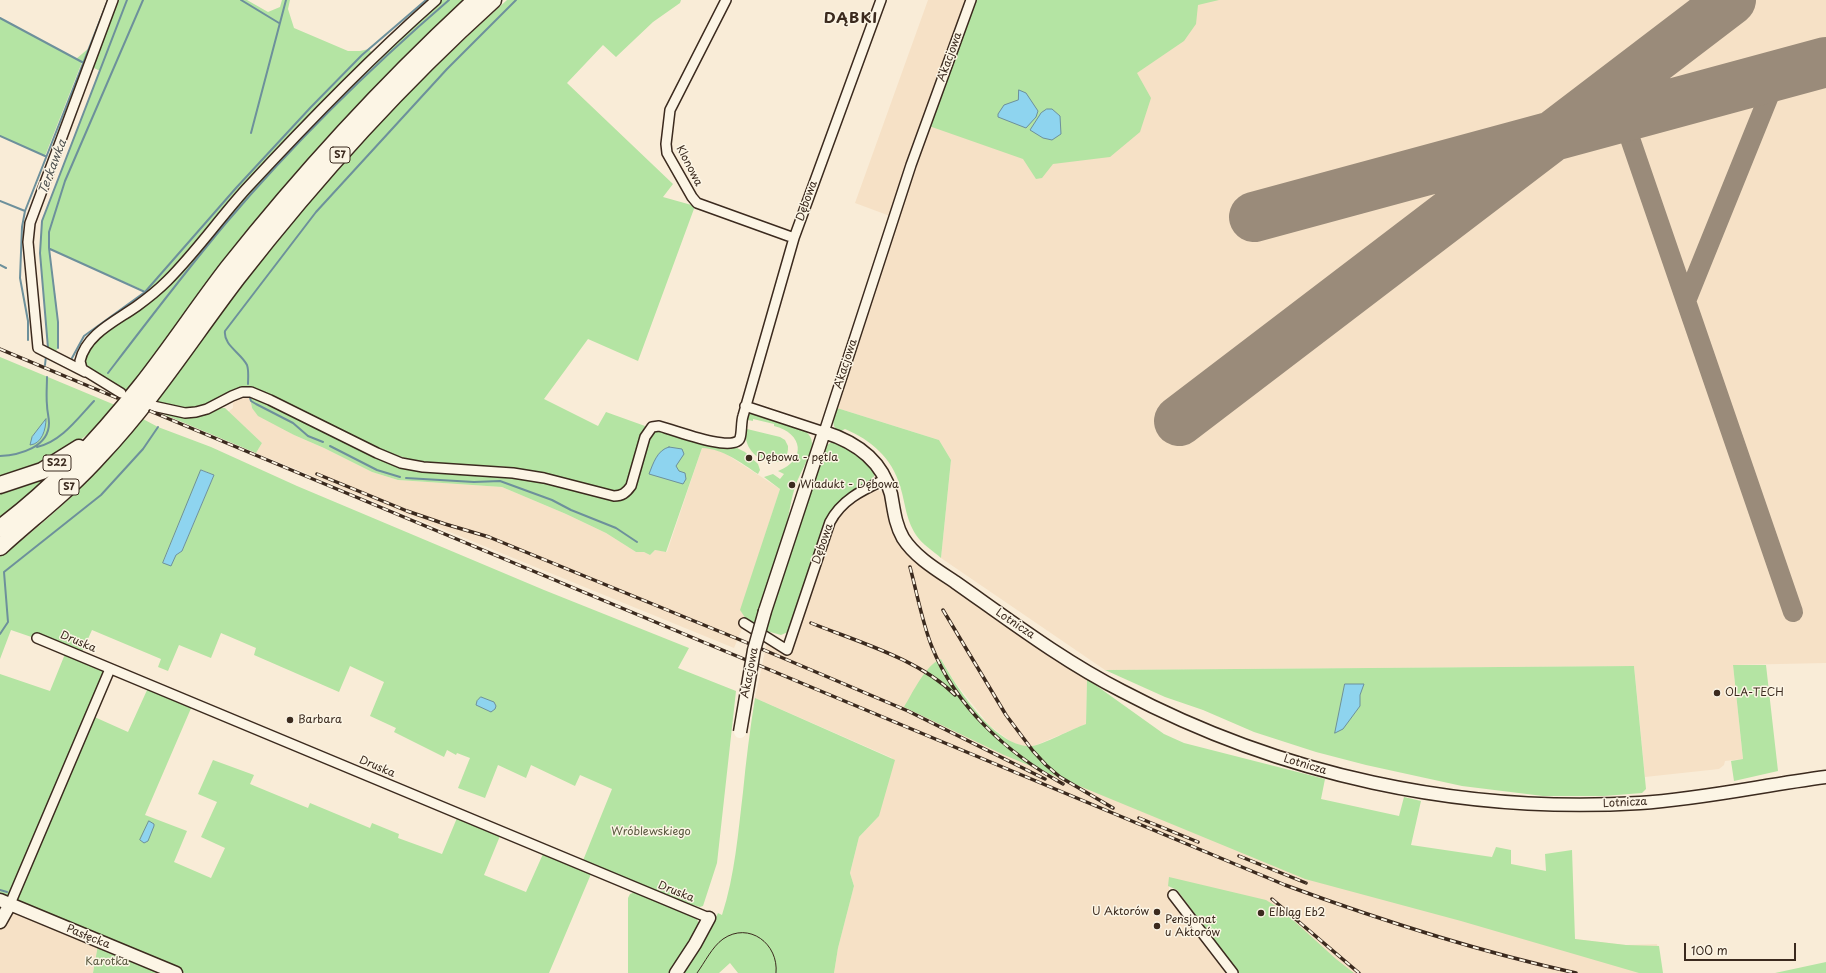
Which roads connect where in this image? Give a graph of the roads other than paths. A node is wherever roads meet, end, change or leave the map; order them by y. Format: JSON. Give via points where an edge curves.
{"nodes":[{"id":1,"x":113,"y":0,"type":"edge"},
{"id":2,"x":436,"y":0,"type":"edge"},
{"id":3,"x":476,"y":0,"type":"edge"},
{"id":4,"x":493,"y":0,"type":"edge"},
{"id":5,"x":726,"y":0,"type":"edge"},
{"id":6,"x":881,"y":0,"type":"edge"},
{"id":7,"x":971,"y":0,"type":"edge"},
{"id":8,"x":794,"y":238,"type":"junction"},
{"id":9,"x":85,"y":372,"type":"junction"},
{"id":10,"x":121,"y":393,"type":"dead end"},
{"id":11,"x":154,"y":406,"type":"dead end"},
{"id":12,"x":745,"y":406,"type":"junction"},
{"id":13,"x":107,"y":428,"type":"junction"},
{"id":14,"x":824,"y":432,"type":"junction"},
{"id":15,"x":886,"y":479,"type":"junction"},
{"id":16,"x":0,"y":485,"type":"edge"},
{"id":17,"x":1,"y":541,"type":"edge"},
{"id":18,"x":744,"y":623,"type":"dead end"},
{"id":19,"x":37,"y":638,"type":"dead end"},
{"id":20,"x":110,"y":669,"type":"junction"},
{"id":21,"x":740,"y":732,"type":"dead end"},
{"id":22,"x":1826,"y":777,"type":"edge"},
{"id":23,"x":1173,"y":895,"type":"dead end"},
{"id":24,"x":5,"y":902,"type":"edge"},
{"id":25,"x":709,"y":918,"type":"joint"},
{"id":26,"x":0,"y":922,"type":"edge"},
{"id":27,"x":176,"y":973,"type":"edge"},
{"id":28,"x":676,"y":973,"type":"edge"},
{"id":29,"x":1233,"y":973,"type":"edge"}],
"edges":[{"from":1,"to":9,"type":"street","via":[[28,233],[38,348]]},
{"from":2,"to":9,"type":"street","via":[[320,111],[245,190],[172,276],[143,302],[106,326],[93,338],[81,356],[80,364]]},
{"from":3,"to":13,"type":"highway","number":"S7","via":[[384,89],[303,177],[228,269]]},
{"from":4,"to":17,"type":"highway","number":"S7","via":[[394,98],[314,185],[238,278],[143,406],[102,453],[69,487]]},
{"from":5,"to":8,"type":"street","name":"Klonowa","via":[[670,110],[667,153],[697,203]]},
{"from":6,"to":8,"type":"street","name":"Dębowa"},
{"from":7,"to":14,"type":"street","name":"Akacjowa","via":[[909,171]]},
{"from":8,"to":12,"type":"street","name":"Dębowa"},
{"from":9,"to":10,"type":"street"},
{"from":11,"to":12,"type":"street","name":"Dębowa","via":[[196,412],[237,394],[251,392],[402,463],[423,467],[512,473],[544,478],[614,496],[621,496],[631,486],[645,437],[652,427],[659,426],[715,442],[732,444],[740,438]]},
{"from":12,"to":14,"type":"street"},
{"from":13,"to":16,"type":"highway","number":"S22","via":[[42,471]]},
{"from":13,"to":17,"type":"highway","number":"S7"},
{"from":14,"to":15,"type":"street","via":[[844,439],[863,450],[877,464]]},
{"from":14,"to":21,"type":"street","name":"Akacjowa","bridge":true,"via":[[764,611],[754,650]]},
{"from":15,"to":18,"type":"street","name":"Dębowa","via":[[853,496],[835,512],[787,650]]},
{"from":15,"to":22,"type":"street","name":"Lotnicza","via":[[898,527],[911,549],[935,569],[1001,614],[1074,663],[1151,706],[1205,731],[1307,766],[1383,786],[1460,799],[1565,805],[1638,803],[1692,798]]},
{"from":19,"to":20,"type":"street","name":"Druska"},
{"from":20,"to":24,"type":"street"},
{"from":20,"to":25,"type":"street","name":"Druska"},
{"from":23,"to":29,"type":"street"},
{"from":24,"to":26,"type":"street"},
{"from":24,"to":27,"type":"street","name":"Pasłęcka"},
{"from":25,"to":28,"type":"street"}]}
